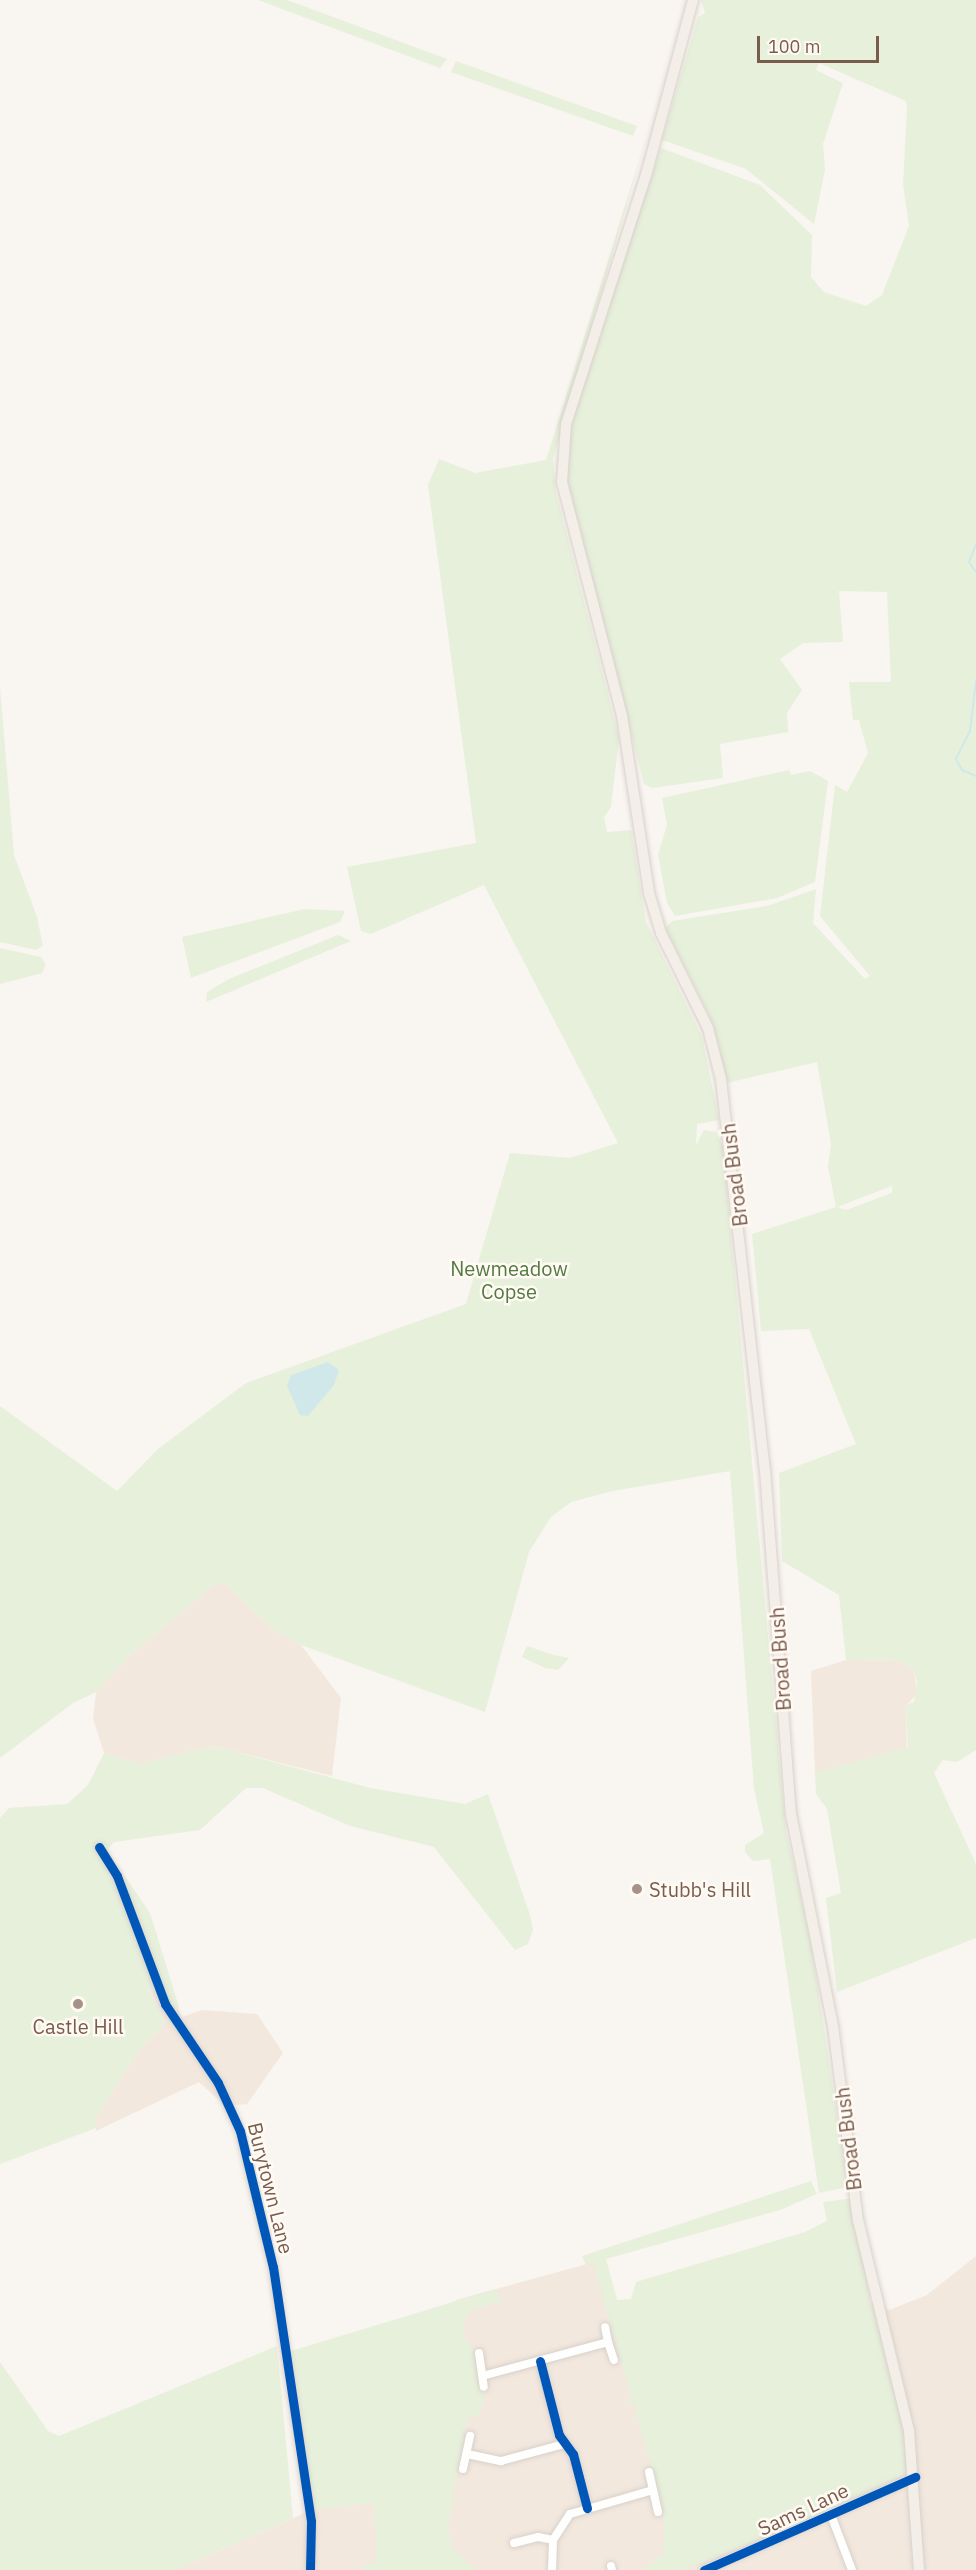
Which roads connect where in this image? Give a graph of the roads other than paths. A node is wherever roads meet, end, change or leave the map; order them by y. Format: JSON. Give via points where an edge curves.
{"nodes":[{"id":1,"x":693,"y":0,"type":"edge"},
{"id":2,"x":99,"y":1847,"type":"dead end"},
{"id":3,"x":605,"y":2327,"type":"dead end"},
{"id":4,"x":608,"y":2342,"type":"junction"},
{"id":5,"x":479,"y":2353,"type":"dead end"},
{"id":6,"x":614,"y":2360,"type":"dead end"},
{"id":7,"x":540,"y":2361,"type":"junction"},
{"id":8,"x":486,"y":2375,"type":"junction"},
{"id":9,"x":484,"y":2387,"type":"dead end"},
{"id":10,"x":470,"y":2436,"type":"dead end"},
{"id":11,"x":564,"y":2444,"type":"junction"},
{"id":12,"x":468,"y":2454,"type":"junction"},
{"id":13,"x":463,"y":2469,"type":"dead end"},
{"id":14,"x":649,"y":2472,"type":"dead end"},
{"id":15,"x":915,"y":2477,"type":"junction"},
{"id":16,"x":653,"y":2490,"type":"junction"},
{"id":17,"x":587,"y":2508,"type":"junction"},
{"id":18,"x":658,"y":2512,"type":"dead end"},
{"id":19,"x":831,"y":2515,"type":"junction"},
{"id":20,"x":553,"y":2540,"type":"junction"},
{"id":21,"x":514,"y":2543,"type":"dead end"},
{"id":22,"x":310,"y":2570,"type":"edge"},
{"id":23,"x":552,"y":2570,"type":"edge"},
{"id":24,"x":704,"y":2570,"type":"edge"},
{"id":25,"x":852,"y":2570,"type":"edge"},
{"id":26,"x":919,"y":2570,"type":"edge"}],
"edges":[{"from":1,"to":15,"type":"main road","name":"Broad Bush","via":[[646,175],[560,454],[575,548],[628,754],[654,914],[701,1011],[721,1079],[765,1470],[791,1814],[833,2026],[858,2220],[907,2418]]},
{"from":2,"to":22,"type":"street","name":"Burytown Lane","via":[[117,1876],[165,2004],[212,2072],[240,2131],[274,2278],[311,2521]]},
{"from":3,"to":4,"type":"street"},
{"from":4,"to":6,"type":"street"},
{"from":4,"to":7,"type":"street"},
{"from":5,"to":8,"type":"street"},
{"from":7,"to":8,"type":"street"},
{"from":7,"to":11,"type":"street"},
{"from":8,"to":9,"type":"street"},
{"from":10,"to":12,"type":"street"},
{"from":11,"to":12,"type":"street","via":[[501,2461]]},
{"from":11,"to":17,"type":"street","via":[[573,2454]]},
{"from":12,"to":13,"type":"street"},
{"from":14,"to":16,"type":"street"},
{"from":15,"to":19,"type":"street","name":"Sams Lane"},
{"from":15,"to":26,"type":"main road","name":"Broad Bush"},
{"from":16,"to":17,"type":"street"},
{"from":16,"to":18,"type":"street"},
{"from":17,"to":20,"type":"street","via":[[570,2514]]},
{"from":19,"to":24,"type":"street","name":"Sams Lane"},
{"from":19,"to":25,"type":"street"},
{"from":20,"to":21,"type":"street","via":[[538,2537]]},
{"from":20,"to":23,"type":"street"}]}
